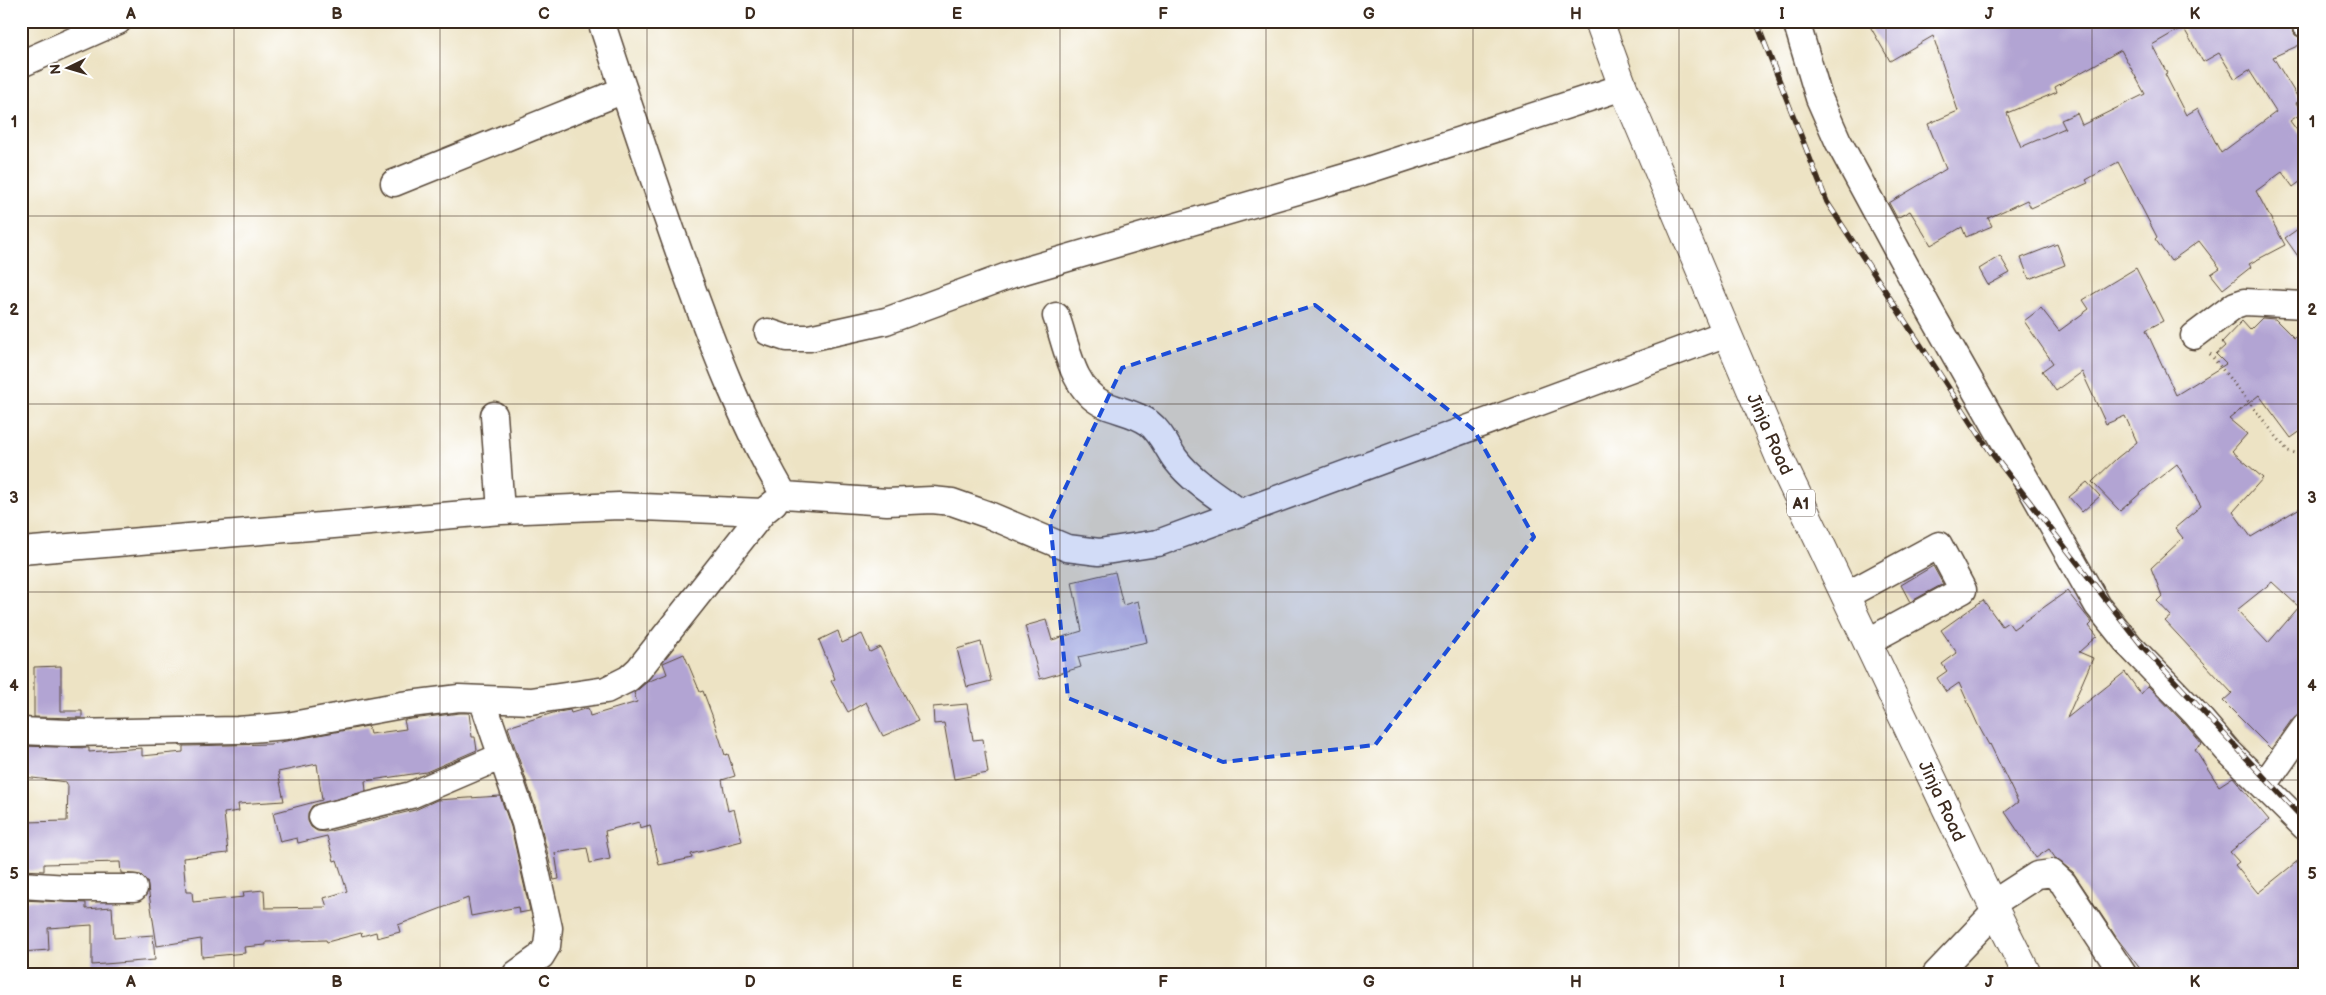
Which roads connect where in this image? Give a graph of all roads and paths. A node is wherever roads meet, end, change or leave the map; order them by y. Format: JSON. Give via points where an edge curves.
{"nodes":[{"id":1,"x":118,"y":21,"type":"edge"},
{"id":2,"x":600,"y":21,"type":"edge"},
{"id":3,"x":1599,"y":21,"type":"edge"},
{"id":4,"x":1796,"y":21,"type":"edge"},
{"id":5,"x":21,"y":64,"type":"edge"},
{"id":6,"x":1623,"y":87,"type":"junction"},
{"id":7,"x":624,"y":90,"type":"junction"},
{"id":8,"x":394,"y":183,"type":"dead end"},
{"id":9,"x":2305,"y":305,"type":"edge"},
{"id":10,"x":1056,"y":316,"type":"dead end"},
{"id":11,"x":768,"y":332,"type":"dead end"},
{"id":12,"x":1726,"y":333,"type":"junction"},
{"id":13,"x":2194,"y":336,"type":"joint"},
{"id":14,"x":494,"y":415,"type":"dead end"},
{"id":15,"x":2305,"y":456,"type":"edge"},
{"id":16,"x":784,"y":495,"type":"junction"},
{"id":17,"x":501,"y":511,"type":"junction"},
{"id":18,"x":763,"y":512,"type":"junction"},
{"id":19,"x":1241,"y":513,"type":"junction"},
{"id":20,"x":21,"y":551,"type":"edge"},
{"id":21,"x":1846,"y":596,"type":"junction"},
{"id":22,"x":1867,"y":642,"type":"junction"},
{"id":23,"x":482,"y":699,"type":"junction"},
{"id":24,"x":2305,"y":727,"type":"edge"},
{"id":25,"x":21,"y":731,"type":"edge"},
{"id":26,"x":502,"y":756,"type":"junction"},
{"id":27,"x":2264,"y":785,"type":"junction"},
{"id":28,"x":322,"y":817,"type":"dead end"},
{"id":29,"x":2305,"y":827,"type":"edge"},
{"id":30,"x":21,"y":884,"type":"edge"},
{"id":31,"x":134,"y":888,"type":"dead end"},
{"id":32,"x":1993,"y":908,"type":"junction"},
{"id":33,"x":516,"y":974,"type":"edge"},
{"id":34,"x":1936,"y":974,"type":"edge"},
{"id":35,"x":2027,"y":974,"type":"edge"},
{"id":36,"x":2123,"y":974,"type":"edge"}],
"edges":[{"from":1,"to":5,"type":"street"},
{"from":2,"to":7,"type":"street"},
{"from":3,"to":6,"type":"highway","name":"Jinja Road","number":"A1"},
{"from":4,"to":27,"type":"street","via":[[1819,98],[1838,141],[1930,311],[2098,606],[2130,646]]},
{"from":6,"to":11,"type":"street","via":[[1358,173],[1013,274],[886,321],[809,338],[786,338]]},
{"from":6,"to":12,"type":"highway","name":"Jinja Road","number":"A1"},
{"from":7,"to":8,"type":"street"},
{"from":7,"to":16,"type":"street","via":[[713,347],[748,426]]},
{"from":9,"to":13,"type":"street","via":[[2244,302],[2235,305]]},
{"from":10,"to":19,"type":"street","via":[[1074,372],[1084,389],[1101,403],[1149,423],[1190,475]]},
{"from":12,"to":19,"type":"street"},
{"from":12,"to":21,"type":"highway","name":"Jinja Road","number":"A1","via":[[1782,463]]},
{"from":13,"to":15,"type":"path","via":[[2288,451]]},
{"from":14,"to":17,"type":"street"},
{"from":16,"to":18,"type":"street"},
{"from":16,"to":19,"type":"street","via":[[887,502],[952,502],[1067,548],[1099,552],[1158,543]]},
{"from":17,"to":18,"type":"street","via":[[619,506]]},
{"from":17,"to":20,"type":"street"},
{"from":18,"to":23,"type":"street","via":[[656,649],[628,679],[606,690],[575,696],[531,701]]},
{"from":21,"to":22,"type":"highway","name":"Jinja Road","number":"A1"},
{"from":21,"to":22,"type":"street","via":[[1939,545],[1963,590]]},
{"from":22,"to":32,"type":"highway","name":"Jinja Road","number":"A1"},
{"from":23,"to":25,"type":"street","via":[[459,698],[402,705],[288,726],[238,730]]},
{"from":23,"to":26,"type":"street"},
{"from":24,"to":27,"type":"street"},
{"from":26,"to":28,"type":"street","via":[[411,795]]},
{"from":26,"to":33,"type":"street","via":[[525,822],[548,928],[547,946],[541,956]]},
{"from":27,"to":29,"type":"street"},
{"from":30,"to":31,"type":"street"},
{"from":32,"to":34,"type":"street"},
{"from":32,"to":35,"type":"highway","name":"Jinja Road","number":"A1"},
{"from":32,"to":36,"type":"street","via":[[2037,875],[2052,873],[2063,882]]}]}
